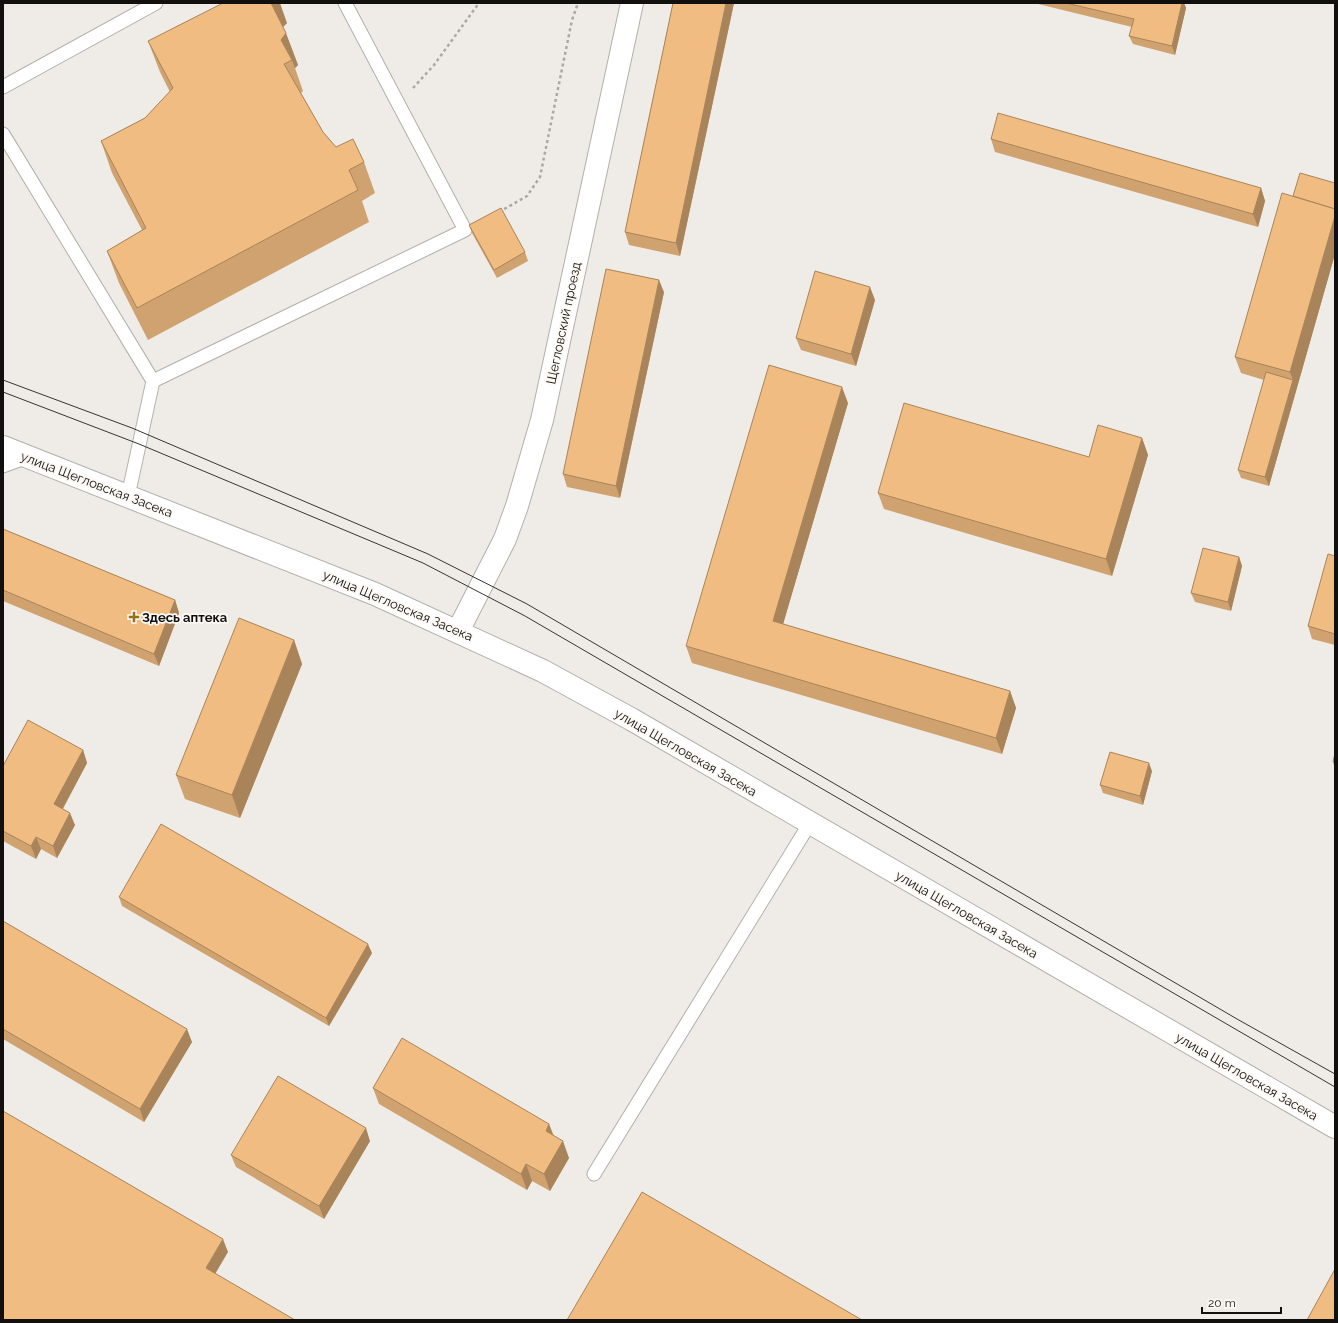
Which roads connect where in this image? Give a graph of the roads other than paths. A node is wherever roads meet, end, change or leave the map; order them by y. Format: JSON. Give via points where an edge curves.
{"nodes":[{"id":1,"x":156,"y":3,"type":"edge"},
{"id":2,"x":345,"y":3,"type":"edge"},
{"id":3,"x":632,"y":3,"type":"edge"},
{"id":4,"x":3,"y":87,"type":"edge"},
{"id":5,"x":3,"y":134,"type":"edge"},
{"id":6,"x":153,"y":381,"type":"junction"},
{"id":7,"x":3,"y":447,"type":"edge"},
{"id":8,"x":28,"y":457,"type":"junction"},
{"id":9,"x":3,"y":466,"type":"edge"},
{"id":10,"x":128,"y":496,"type":"junction"},
{"id":11,"x":458,"y":631,"type":"junction"},
{"id":12,"x":810,"y":823,"type":"junction"},
{"id":13,"x":1335,"y":1126,"type":"edge"},
{"id":14,"x":594,"y":1174,"type":"dead end"}],
"edges":[{"from":1,"to":4,"type":"lane"},
{"from":2,"to":6,"type":"lane","via":[[465,230]]},
{"from":3,"to":11,"type":"street","name":"Щегловский проезд","via":[[542,420],[505,539]]},
{"from":5,"to":6,"type":"lane"},
{"from":6,"to":10,"type":"lane"},
{"from":7,"to":8,"type":"street","name":"улица Щегловская Засека"},
{"from":8,"to":9,"type":"lane"},
{"from":8,"to":10,"type":"street","name":"улица Щегловская Засека"},
{"from":10,"to":11,"type":"street","name":"улица Щегловская Засека","via":[[360,588]]},
{"from":11,"to":12,"type":"street","name":"улица Щегловская Засека","via":[[543,671]]},
{"from":12,"to":13,"type":"street","name":"улица Щегловская Засека"},
{"from":12,"to":14,"type":"lane"}]}
